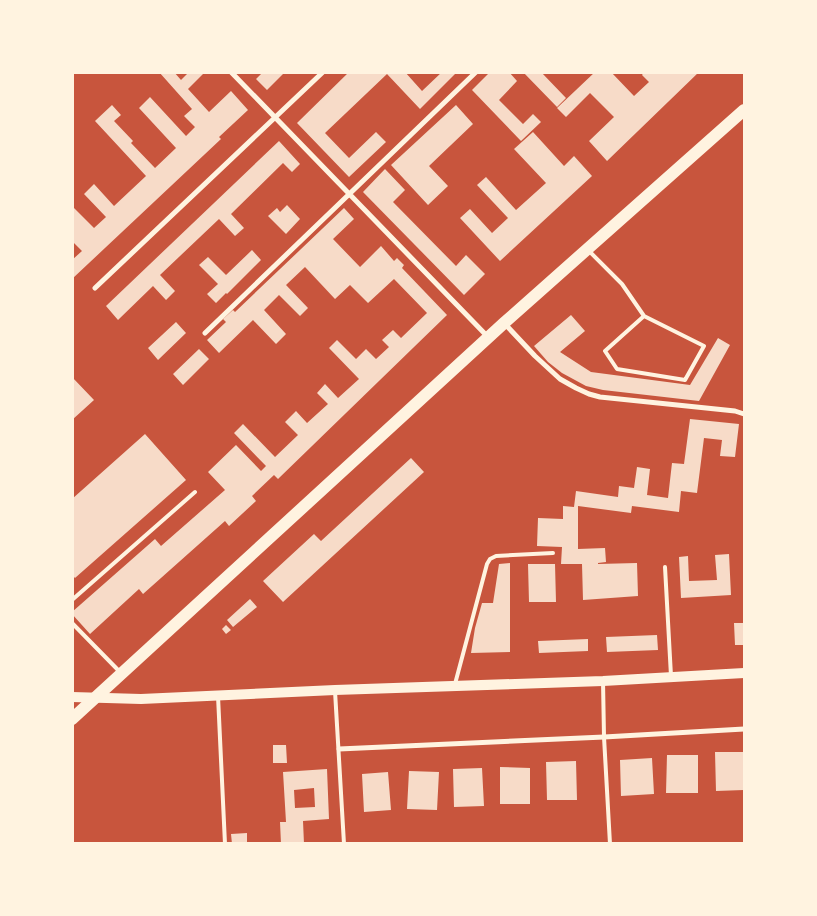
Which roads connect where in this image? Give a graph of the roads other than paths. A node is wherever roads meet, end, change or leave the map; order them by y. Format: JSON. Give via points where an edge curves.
{"nodes":[{"id":1,"x":231,"y":72,"type":"edge"},
{"id":2,"x":323,"y":72,"type":"edge"},
{"id":3,"x":476,"y":72,"type":"edge"},
{"id":4,"x":744,"y":110,"type":"edge"},
{"id":5,"x":274,"y":118,"type":"junction"},
{"id":6,"x":348,"y":195,"type":"junction"},
{"id":7,"x":587,"y":249,"type":"junction"},
{"id":8,"x":95,"y":288,"type":"dead end"},
{"id":9,"x":644,"y":316,"type":"junction"},
{"id":10,"x":504,"y":323,"type":"junction"},
{"id":11,"x":205,"y":333,"type":"dead end"},
{"id":12,"x":488,"y":338,"type":"junction"},
{"id":13,"x":744,"y":414,"type":"edge"},
{"id":14,"x":196,"y":492,"type":"dead end"},
{"id":15,"x":553,"y":553,"type":"dead end"},
{"id":16,"x":665,"y":567,"type":"dead end"},
{"id":17,"x":72,"y":600,"type":"edge"},
{"id":18,"x":72,"y":624,"type":"edge"},
{"id":19,"x":744,"y":673,"type":"edge"},
{"id":20,"x":121,"y":674,"type":"junction"},
{"id":21,"x":671,"y":676,"type":"junction"},
{"id":22,"x":603,"y":681,"type":"junction"},
{"id":23,"x":454,"y":686,"type":"junction"},
{"id":24,"x":335,"y":690,"type":"junction"},
{"id":25,"x":218,"y":696,"type":"junction"},
{"id":26,"x":72,"y":697,"type":"edge"},
{"id":27,"x":95,"y":698,"type":"junction"},
{"id":28,"x":72,"y":719,"type":"edge"},
{"id":29,"x":744,"y":729,"type":"edge"},
{"id":30,"x":604,"y":737,"type":"junction"},
{"id":31,"x":339,"y":749,"type":"junction"},
{"id":32,"x":225,"y":844,"type":"edge"},
{"id":33,"x":344,"y":844,"type":"edge"},
{"id":34,"x":610,"y":844,"type":"edge"}],
"edges":[{"from":1,"to":5,"type":"street"},
{"from":2,"to":5,"type":"street"},
{"from":3,"to":6,"type":"street"},
{"from":4,"to":7,"type":"main road"},
{"from":5,"to":6,"type":"street"},
{"from":5,"to":8,"type":"street"},
{"from":6,"to":11,"type":"street"},
{"from":6,"to":12,"type":"street"},
{"from":7,"to":9,"type":"lane","via":[[622,284]]},
{"from":7,"to":10,"type":"main road"},
{"from":9,"to":9,"type":"lane","via":[[605,351],[617,369],[685,380],[704,346]]},
{"from":10,"to":12,"type":"main road"},
{"from":10,"to":13,"type":"street","via":[[560,379],[589,394]]},
{"from":12,"to":20,"type":"main road"},
{"from":14,"to":17,"type":"lane"},
{"from":15,"to":23,"type":"lane","via":[[490,558]]},
{"from":16,"to":21,"type":"lane"},
{"from":18,"to":20,"type":"lane"},
{"from":19,"to":21,"type":"main road"},
{"from":20,"to":27,"type":"main road"},
{"from":21,"to":22,"type":"main road"},
{"from":22,"to":23,"type":"main road"},
{"from":22,"to":30,"type":"lane"},
{"from":23,"to":24,"type":"main road"},
{"from":24,"to":25,"type":"main road"},
{"from":24,"to":31,"type":"lane"},
{"from":25,"to":27,"type":"main road"},
{"from":25,"to":32,"type":"lane"},
{"from":26,"to":27,"type":"main road"},
{"from":27,"to":28,"type":"main road"},
{"from":29,"to":30,"type":"street"},
{"from":30,"to":31,"type":"street"},
{"from":30,"to":34,"type":"lane"},
{"from":31,"to":33,"type":"lane"}]}
